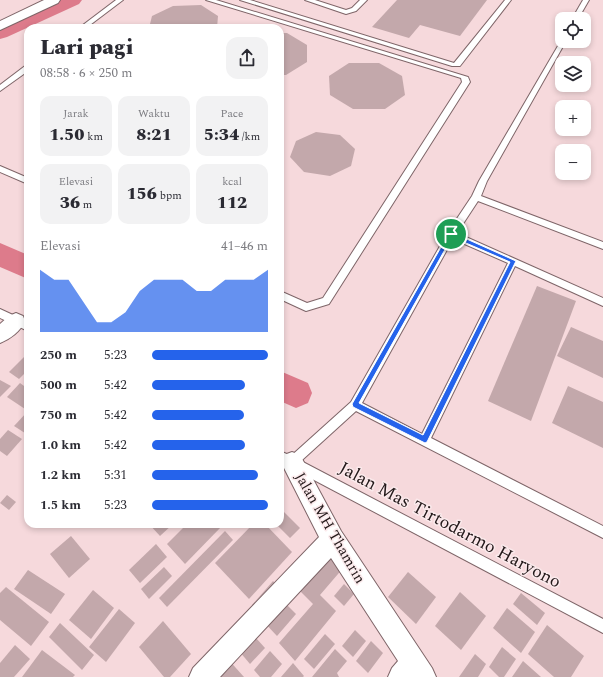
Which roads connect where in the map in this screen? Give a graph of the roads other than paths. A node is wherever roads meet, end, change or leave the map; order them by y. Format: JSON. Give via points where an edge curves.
{"nodes":[{"id":1,"x":54,"y":0,"type":"edge"},
{"id":2,"x":120,"y":0,"type":"edge"},
{"id":3,"x":209,"y":0,"type":"edge"},
{"id":4,"x":243,"y":0,"type":"edge"},
{"id":5,"x":308,"y":0,"type":"edge"},
{"id":6,"x":333,"y":0,"type":"edge"},
{"id":7,"x":364,"y":0,"type":"edge"},
{"id":8,"x":508,"y":0,"type":"edge"},
{"id":9,"x":586,"y":0,"type":"edge"},
{"id":10,"x":326,"y":6,"type":"junction"},
{"id":11,"x":579,"y":12,"type":"edge"},
{"id":12,"x":87,"y":24,"type":"edge"},
{"id":13,"x":0,"y":26,"type":"edge"},
{"id":14,"x":559,"y":48,"type":"edge"},
{"id":15,"x":24,"y":71,"type":"edge"},
{"id":16,"x":0,"y":88,"type":"edge"},
{"id":17,"x":0,"y":169,"type":"edge"},
{"id":18,"x":24,"y":180,"type":"edge"},
{"id":19,"x":476,"y":197,"type":"junction"},
{"id":20,"x":451,"y":234,"type":"junction"},
{"id":21,"x":603,"y":246,"type":"edge"},
{"id":22,"x":513,"y":261,"type":"junction"},
{"id":23,"x":284,"y":297,"type":"edge"},
{"id":24,"x":603,"y":302,"type":"edge"},
{"id":25,"x":15,"y":321,"type":"edge"},
{"id":26,"x":0,"y":335,"type":"edge"},
{"id":27,"x":355,"y":404,"type":"junction"},
{"id":28,"x":425,"y":439,"type":"junction"},
{"id":29,"x":286,"y":459,"type":"edge"},
{"id":30,"x":603,"y":532,"type":"edge"},
{"id":31,"x":333,"y":539,"type":"junction"},
{"id":32,"x":603,"y":626,"type":"edge"},
{"id":33,"x":412,"y":672,"type":"edge"},
{"id":34,"x":202,"y":677,"type":"edge"}],
"edges":[{"from":1,"to":13,"type":"street"},
{"from":2,"to":12,"type":"lane"},
{"from":3,"to":23,"type":"lane","via":[[466,79],[326,301],[306,307]]},
{"from":4,"to":8,"type":"lane","via":[[454,66],[458,65]]},
{"from":5,"to":10,"type":"lane"},
{"from":6,"to":10,"type":"lane"},
{"from":7,"to":10,"type":"lane","via":[[352,11],[346,12]]},
{"from":9,"to":11,"type":"lane"},
{"from":14,"to":19,"type":"lane","name":"Jalan MH Thamrin"},
{"from":15,"to":16,"type":"lane"},
{"from":17,"to":18,"type":"lane"},
{"from":19,"to":20,"type":"lane","name":"Jalan MH Thamrin"},
{"from":19,"to":21,"type":"lane"},
{"from":20,"to":22,"type":"lane"},
{"from":20,"to":27,"type":"lane","name":"Jalan MH Thamrin"},
{"from":22,"to":24,"type":"lane"},
{"from":22,"to":28,"type":"lane"},
{"from":25,"to":26,"type":"street"},
{"from":27,"to":28,"type":"lane"},
{"from":27,"to":29,"type":"lane","name":"Jalan MH Thamrin"},
{"from":28,"to":30,"type":"lane"},
{"from":29,"to":31,"type":"street","name":"Jalan MH Thamrin"},
{"from":29,"to":32,"type":"lane","name":"Jalan Mas Tirtodarmo Haryono"},
{"from":31,"to":33,"type":"street","name":"Jalan MH Thamrin"},
{"from":31,"to":34,"type":"street"}]}
